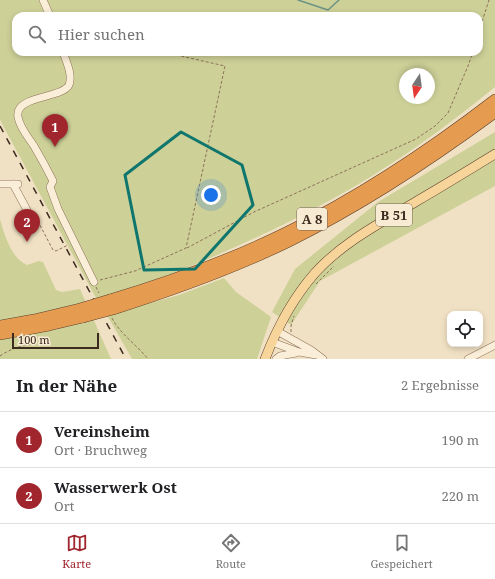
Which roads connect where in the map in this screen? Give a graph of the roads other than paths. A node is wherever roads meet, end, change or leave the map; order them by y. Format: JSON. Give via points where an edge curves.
{"nodes":[{"id":1,"x":43,"y":0,"type":"edge"},
{"id":2,"x":48,"y":12,"type":"edge"},
{"id":3,"x":64,"y":56,"type":"edge"},
{"id":4,"x":495,"y":100,"type":"edge"},
{"id":5,"x":495,"y":112,"type":"edge"},
{"id":6,"x":495,"y":154,"type":"edge"},
{"id":7,"x":0,"y":184,"type":"edge"},
{"id":8,"x":27,"y":210,"type":"road end"},
{"id":9,"x":94,"y":282,"type":"road end"},
{"id":10,"x":111,"y":307,"type":"junction"},
{"id":11,"x":81,"y":313,"type":"junction"},
{"id":12,"x":0,"y":326,"type":"edge"},
{"id":13,"x":18,"y":331,"type":"junction"},
{"id":14,"x":277,"y":331,"type":"junction"},
{"id":15,"x":0,"y":334,"type":"edge"},
{"id":16,"x":0,"y":341,"type":"edge"},
{"id":17,"x":272,"y":342,"type":"junction"},
{"id":18,"x":495,"y":345,"type":"edge"},
{"id":19,"x":299,"y":352,"type":"junction"},
{"id":20,"x":320,"y":357,"type":"edge"},
{"id":21,"x":265,"y":359,"type":"edge"},
{"id":22,"x":276,"y":359,"type":"edge"},
{"id":23,"x":468,"y":359,"type":"edge"}],
"edges":[{"from":1,"to":2,"type":"street"},
{"from":3,"to":9,"type":"street","via":[[70,72],[65,89],[25,103],[20,107],[18,115],[21,126],[53,181],[50,187],[58,209]]},
{"from":4,"to":10,"type":"highway","number":"A 8","via":[[389,174],[285,234]]},
{"from":5,"to":10,"type":"highway","number":"A 8","via":[[394,182],[303,234],[222,271],[164,292]]},
{"from":6,"to":14,"type":"main road","number":"B 51","via":[[376,225],[339,252],[316,272],[302,289]]},
{"from":7,"to":8,"type":"street","via":[[16,184]]},
{"from":10,"to":11,"type":"highway","number":"A 8","bridge":true},
{"from":11,"to":12,"type":"highway","number":"A 8"},
{"from":11,"to":13,"type":"highway","number":"A 8"},
{"from":13,"to":15,"type":"highway","number":"A 8"},
{"from":13,"to":16,"type":"highway"},
{"from":14,"to":17,"type":"main road","number":"B 51"},
{"from":14,"to":20,"type":"street"},
{"from":17,"to":19,"type":"street"},
{"from":17,"to":21,"type":"main road","number":"B 51"},
{"from":18,"to":23,"type":"street"},
{"from":19,"to":20,"type":"street"},
{"from":19,"to":22,"type":"street"}]}
